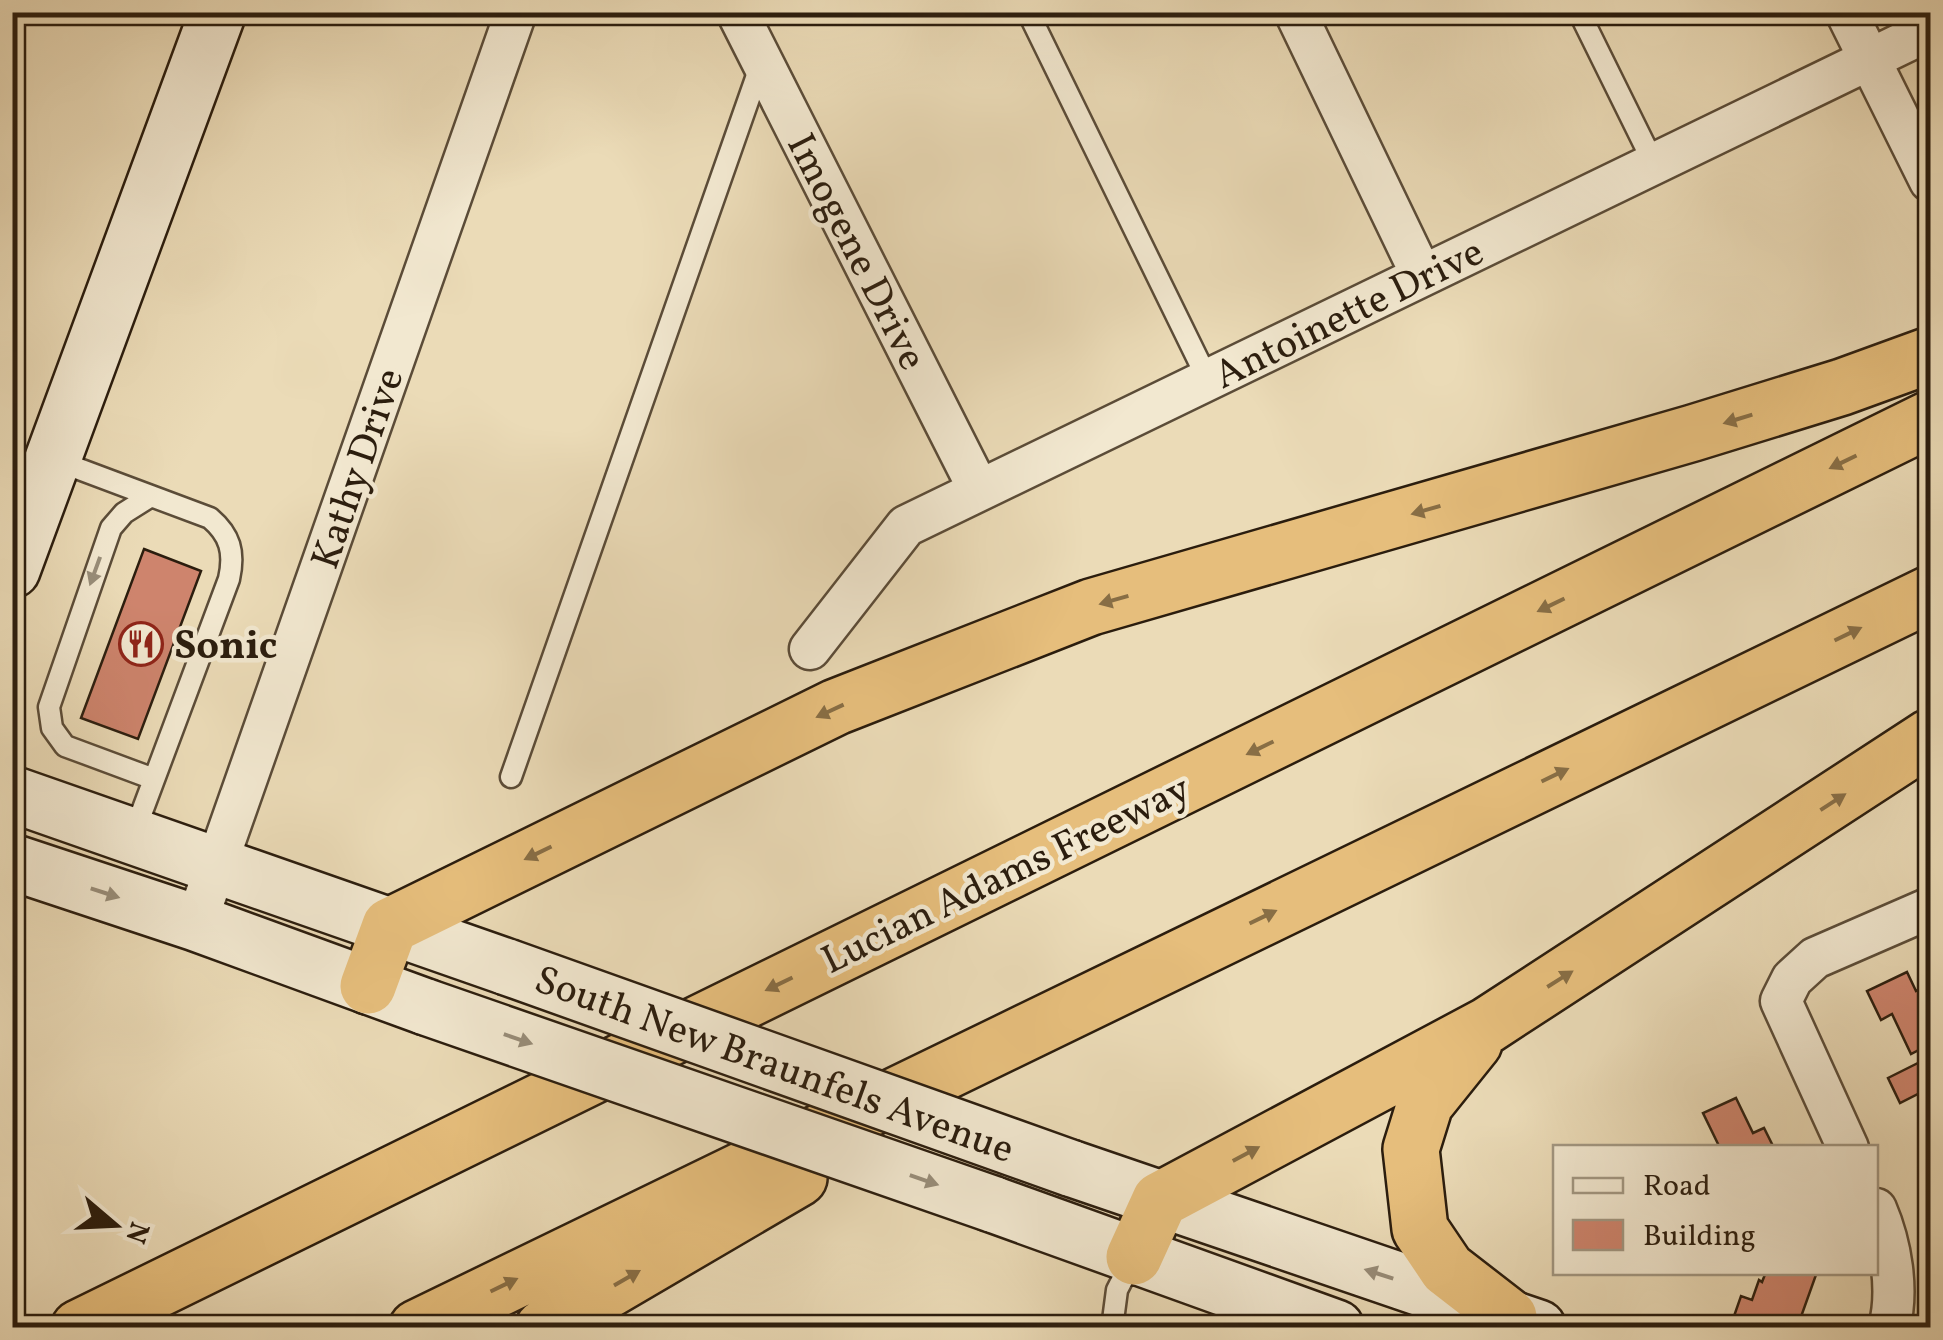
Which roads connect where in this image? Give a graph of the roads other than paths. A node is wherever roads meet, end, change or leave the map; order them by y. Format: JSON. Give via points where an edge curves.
{"nodes":[{"id":1,"x":218,"y":12,"type":"edge"},
{"id":2,"x":516,"y":12,"type":"edge"},
{"id":3,"x":737,"y":12,"type":"edge"},
{"id":4,"x":1028,"y":12,"type":"edge"},
{"id":5,"x":1295,"y":12,"type":"edge"},
{"id":6,"x":1579,"y":12,"type":"edge"},
{"id":7,"x":1846,"y":12,"type":"edge"},
{"id":8,"x":1930,"y":30,"type":"edge"},
{"id":9,"x":1869,"y":60,"type":"junction"},
{"id":10,"x":762,"y":62,"type":"junction"},
{"id":11,"x":1654,"y":164,"type":"junction"},
{"id":12,"x":1930,"y":181,"type":"edge"},
{"id":13,"x":1422,"y":276,"type":"junction"},
{"id":14,"x":1930,"y":355,"type":"edge"},
{"id":15,"x":1208,"y":380,"type":"junction"},
{"id":16,"x":1930,"y":418,"type":"edge"},
{"id":17,"x":53,"y":459,"type":"junction"},
{"id":18,"x":979,"y":490,"type":"junction"},
{"id":19,"x":151,"y":496,"type":"junction"},
{"id":20,"x":13,"y":568,"type":"edge"},
{"id":21,"x":1930,"y":594,"type":"edge"},
{"id":22,"x":810,"y":649,"type":"dead end"},
{"id":23,"x":1930,"y":738,"type":"edge"},
{"id":24,"x":511,"y":778,"type":"dead end"},
{"id":25,"x":154,"y":779,"type":"junction"},
{"id":26,"x":12,"y":794,"type":"edge"},
{"id":27,"x":133,"y":836,"type":"junction"},
{"id":28,"x":12,"y":862,"type":"edge"},
{"id":29,"x":216,"y":865,"type":"junction"},
{"id":30,"x":1930,"y":908,"type":"edge"},
{"id":31,"x":196,"y":924,"type":"junction"},
{"id":32,"x":390,"y":926,"type":"junction"},
{"id":33,"x":1175,"y":960,"type":"junction"},
{"id":34,"x":368,"y":986,"type":"junction"},
{"id":35,"x":1488,"y":1025,"type":"junction"},
{"id":36,"x":1847,"y":1145,"type":"edge"},
{"id":37,"x":1160,"y":1200,"type":"junction"},
{"id":38,"x":1878,"y":1216,"type":"edge"},
{"id":39,"x":1134,"y":1257,"type":"junction"},
{"id":40,"x":1524,"y":1322,"type":"edge"},
{"id":41,"x":79,"y":1328,"type":"edge"},
{"id":42,"x":417,"y":1328,"type":"edge"},
{"id":43,"x":543,"y":1328,"type":"edge"},
{"id":44,"x":1112,"y":1328,"type":"edge"},
{"id":45,"x":1336,"y":1328,"type":"edge"},
{"id":46,"x":1889,"y":1328,"type":"edge"}],
"edges":[{"from":1,"to":17,"type":"main road"},
{"from":2,"to":29,"type":"street","name":"Kathy Drive"},
{"from":3,"to":10,"type":"street","name":"Imogene Drive"},
{"from":4,"to":15,"type":"lane"},
{"from":5,"to":13,"type":"street"},
{"from":6,"to":11,"type":"lane"},
{"from":7,"to":9,"type":"street"},
{"from":8,"to":9,"type":"street","name":"Antoinette Drive"},
{"from":9,"to":11,"type":"street","name":"Antoinette Drive"},
{"from":9,"to":12,"type":"street"},
{"from":10,"to":18,"type":"street","name":"Imogene Drive"},
{"from":10,"to":24,"type":"lane"},
{"from":11,"to":13,"type":"street","name":"Antoinette Drive"},
{"from":13,"to":15,"type":"street","name":"Antoinette Drive"},
{"from":14,"to":32,"type":"highway","one_way":true,"via":[[1693,433],[1091,607],[836,707]]},
{"from":15,"to":18,"type":"street","name":"Antoinette Drive"},
{"from":16,"to":41,"type":"highway","name":"Lucian Adams Freeway","one_way":true},
{"from":17,"to":19,"type":"lane"},
{"from":17,"to":20,"type":"main road"},
{"from":18,"to":22,"type":"street","name":"Antoinette Drive","via":[[906,526]]},
{"from":19,"to":25,"type":"lane","via":[[210,518],[225,531],[232,564]]},
{"from":19,"to":25,"type":"lane","one_way":true,"via":[[111,528],[49,707],[64,746]]},
{"from":33,"to":21,"type":"highway","one_way":true},
{"from":35,"to":23,"type":"highway","one_way":true},
{"from":25,"to":27,"type":"lane"},
{"from":26,"to":27,"type":"main road","name":"South New Braunfels Avenue"},
{"from":27,"to":29,"type":"main road","name":"South New Braunfels Avenue"},
{"from":28,"to":31,"type":"main road","name":"South New Braunfels Avenue","one_way":true},
{"from":29,"to":31,"type":"street","name":"Kathy Drive"},
{"from":29,"to":32,"type":"main road","name":"South New Braunfels Avenue"},
{"from":30,"to":36,"type":"street","via":[[1815,958],[1792,979],[1781,1001]]},
{"from":31,"to":34,"type":"main road","name":"South New Braunfels Avenue"},
{"from":32,"to":34,"type":"highway"},
{"from":32,"to":37,"type":"main road","name":"South New Braunfels Avenue","bridge":true},
{"from":42,"to":33,"type":"highway","one_way":true},
{"from":43,"to":33,"type":"highway","one_way":true},
{"from":34,"to":39,"type":"main road","name":"South New Braunfels Avenue","one_way":true,"bridge":true},
{"from":37,"to":35,"type":"highway","one_way":true},
{"from":35,"to":40,"type":"highway","via":[[1425,1104],[1412,1149],[1420,1229],[1448,1270]]},
{"from":37,"to":39,"type":"highway"},
{"from":40,"to":37,"type":"main road","name":"South New Braunfels Avenue","one_way":true},
{"from":38,"to":46,"type":"street","via":[[1892,1266]]},
{"from":39,"to":44,"type":"lane","via":[[1117,1290]]},
{"from":39,"to":45,"type":"main road","name":"South New Braunfels Avenue"}]}
